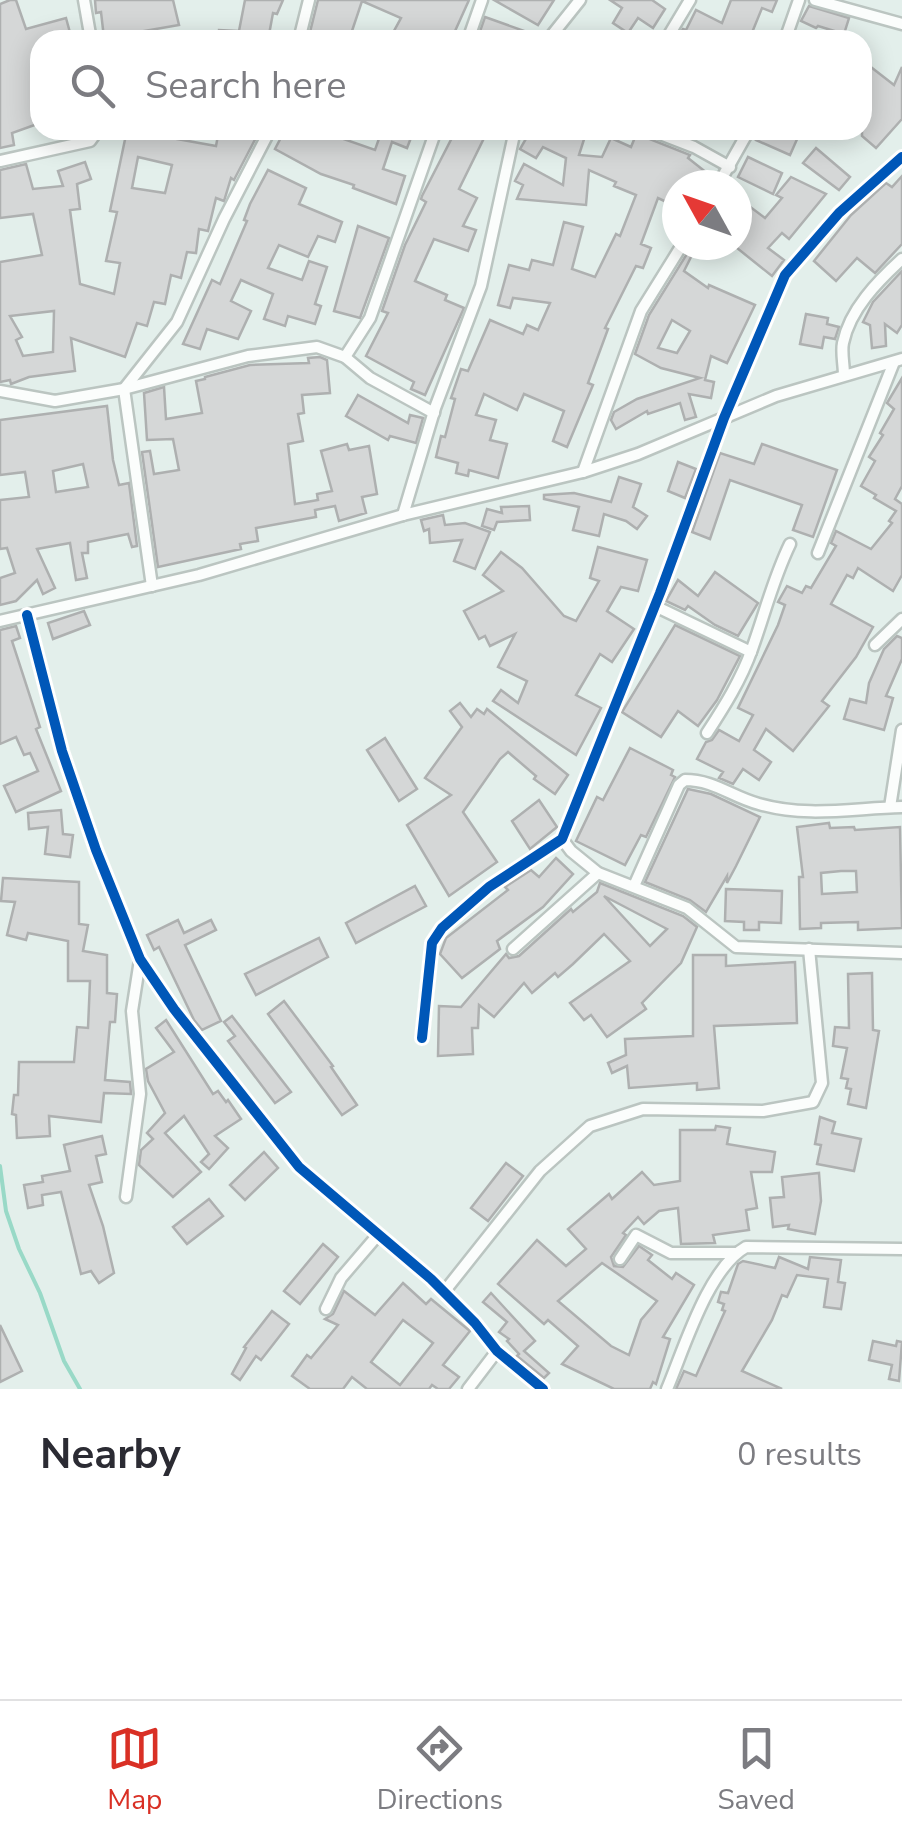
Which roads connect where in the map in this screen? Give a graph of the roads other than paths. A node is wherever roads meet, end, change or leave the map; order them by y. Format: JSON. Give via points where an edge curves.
{"nodes":[{"id":1,"x":84,"y":0,"type":"edge"},
{"id":2,"x":309,"y":0,"type":"edge"},
{"id":3,"x":482,"y":0,"type":"edge"},
{"id":4,"x":580,"y":0,"type":"edge"},
{"id":5,"x":690,"y":0,"type":"edge"},
{"id":6,"x":798,"y":0,"type":"edge"},
{"id":7,"x":815,"y":0,"type":"edge"},
{"id":8,"x":902,"y":24,"type":"edge"},
{"id":9,"x":89,"y":30,"type":"edge"},
{"id":10,"x":302,"y":30,"type":"edge"},
{"id":11,"x":472,"y":30,"type":"edge"},
{"id":12,"x":556,"y":30,"type":"edge"},
{"id":13,"x":672,"y":30,"type":"edge"},
{"id":14,"x":788,"y":30,"type":"edge"},
{"id":15,"x":91,"y":140,"type":"edge"},
{"id":16,"x":265,"y":140,"type":"edge"},
{"id":17,"x":432,"y":140,"type":"edge"},
{"id":18,"x":513,"y":140,"type":"edge"},
{"id":19,"x":676,"y":140,"type":"edge"},
{"id":20,"x":744,"y":140,"type":"edge"},
{"id":21,"x":902,"y":157,"type":"edge"},
{"id":22,"x":0,"y":162,"type":"edge"},
{"id":23,"x":730,"y":166,"type":"junction"},
{"id":24,"x":727,"y":170,"type":"edge"},
{"id":25,"x":902,"y":259,"type":"edge"},
{"id":26,"x":673,"y":260,"type":"edge"},
{"id":27,"x":346,"y":357,"type":"junction"},
{"id":28,"x":898,"y":360,"type":"edge"},
{"id":29,"x":844,"y":374,"type":"junction"},
{"id":30,"x":124,"y":389,"type":"junction"},
{"id":31,"x":0,"y":392,"type":"edge"},
{"id":32,"x":434,"y":413,"type":"junction"},
{"id":33,"x":724,"y":418,"type":"junction"},
{"id":34,"x":583,"y":472,"type":"junction"},
{"id":35,"x":402,"y":514,"type":"junction"},
{"id":36,"x":790,"y":544,"type":"dead end"},
{"id":37,"x":818,"y":553,"type":"dead end"},
{"id":38,"x":152,"y":586,"type":"junction"},
{"id":39,"x":655,"y":606,"type":"junction"},
{"id":40,"x":27,"y":615,"type":"junction"},
{"id":41,"x":902,"y":620,"type":"edge"},
{"id":42,"x":0,"y":621,"type":"edge"},
{"id":43,"x":876,"y":645,"type":"dead end"},
{"id":44,"x":751,"y":652,"type":"junction"},
{"id":45,"x":902,"y":730,"type":"edge"},
{"id":46,"x":707,"y":734,"type":"dead end"},
{"id":47,"x":896,"y":807,"type":"edge"},
{"id":48,"x":562,"y":839,"type":"junction"},
{"id":49,"x":598,"y":874,"type":"junction"},
{"id":50,"x":634,"y":886,"type":"junction"},
{"id":51,"x":513,"y":949,"type":"dead end"},
{"id":52,"x":809,"y":949,"type":"junction"},
{"id":53,"x":902,"y":953,"type":"edge"},
{"id":54,"x":140,"y":959,"type":"junction"},
{"id":55,"x":422,"y":1038,"type":"dead end"},
{"id":56,"x":126,"y":1197,"type":"dead end"},
{"id":57,"x":377,"y":1236,"type":"junction"},
{"id":58,"x":902,"y":1249,"type":"edge"},
{"id":59,"x":735,"y":1253,"type":"junction"},
{"id":60,"x":620,"y":1259,"type":"dead end"},
{"id":61,"x":444,"y":1292,"type":"junction"},
{"id":62,"x":326,"y":1309,"type":"dead end"},
{"id":63,"x":497,"y":1352,"type":"junction"},
{"id":64,"x":468,"y":1389,"type":"edge"},
{"id":65,"x":542,"y":1389,"type":"edge"},
{"id":66,"x":667,"y":1389,"type":"edge"}],
"edges":[{"from":1,"to":9,"type":"street"},
{"from":2,"to":10,"type":"street"},
{"from":3,"to":11,"type":"street"},
{"from":4,"to":12,"type":"street"},
{"from":5,"to":13,"type":"street"},
{"from":6,"to":14,"type":"street"},
{"from":7,"to":8,"type":"street"},
{"from":15,"to":22,"type":"street"},
{"from":16,"to":30,"type":"street","via":[[178,322]]},
{"from":17,"to":27,"type":"street","via":[[370,318]]},
{"from":18,"to":32,"type":"street","via":[[481,286]]},
{"from":19,"to":23,"type":"street"},
{"from":20,"to":23,"type":"street"},
{"from":21,"to":33,"type":"street","via":[[839,213],[786,275]]},
{"from":23,"to":24,"type":"street"},
{"from":25,"to":29,"type":"street","via":[[856,313],[842,344]]},
{"from":26,"to":34,"type":"street","via":[[641,310]]},
{"from":27,"to":30,"type":"street","via":[[318,347],[279,350]]},
{"from":27,"to":32,"type":"street"},
{"from":28,"to":29,"type":"street"},
{"from":28,"to":37,"type":"street"},
{"from":29,"to":33,"type":"street"},
{"from":30,"to":31,"type":"street","via":[[55,401]]},
{"from":30,"to":38,"type":"street"},
{"from":32,"to":35,"type":"street"},
{"from":33,"to":34,"type":"street"},
{"from":33,"to":39,"type":"street"},
{"from":34,"to":35,"type":"street"},
{"from":35,"to":38,"type":"street"},
{"from":36,"to":44,"type":"street"},
{"from":38,"to":40,"type":"street"},
{"from":39,"to":44,"type":"street"},
{"from":39,"to":48,"type":"street"},
{"from":40,"to":42,"type":"street"},
{"from":40,"to":54,"type":"street","via":[[73,785]]},
{"from":41,"to":43,"type":"street"},
{"from":44,"to":46,"type":"street"},
{"from":45,"to":47,"type":"street"},
{"from":47,"to":50,"type":"street","via":[[803,812],[684,780]]},
{"from":48,"to":49,"type":"street"},
{"from":48,"to":55,"type":"street","via":[[442,928],[432,943]]},
{"from":49,"to":50,"type":"street"},
{"from":49,"to":51,"type":"street"},
{"from":50,"to":52,"type":"street","via":[[687,908],[736,946]]},
{"from":52,"to":53,"type":"street"},
{"from":52,"to":61,"type":"street","via":[[822,1083],[813,1102],[763,1112],[642,1109],[590,1126],[540,1171]]},
{"from":54,"to":56,"type":"street","via":[[132,1011],[140,1094]]},
{"from":54,"to":57,"type":"street","via":[[299,1167]]},
{"from":57,"to":61,"type":"street"},
{"from":57,"to":62,"type":"street","via":[[341,1278]]},
{"from":58,"to":59,"type":"street","via":[[746,1247]]},
{"from":59,"to":60,"type":"street","via":[[672,1253],[636,1236]]},
{"from":59,"to":66,"type":"street","via":[[714,1282]]},
{"from":61,"to":63,"type":"street"},
{"from":63,"to":64,"type":"street"},
{"from":63,"to":65,"type":"street"}]}
